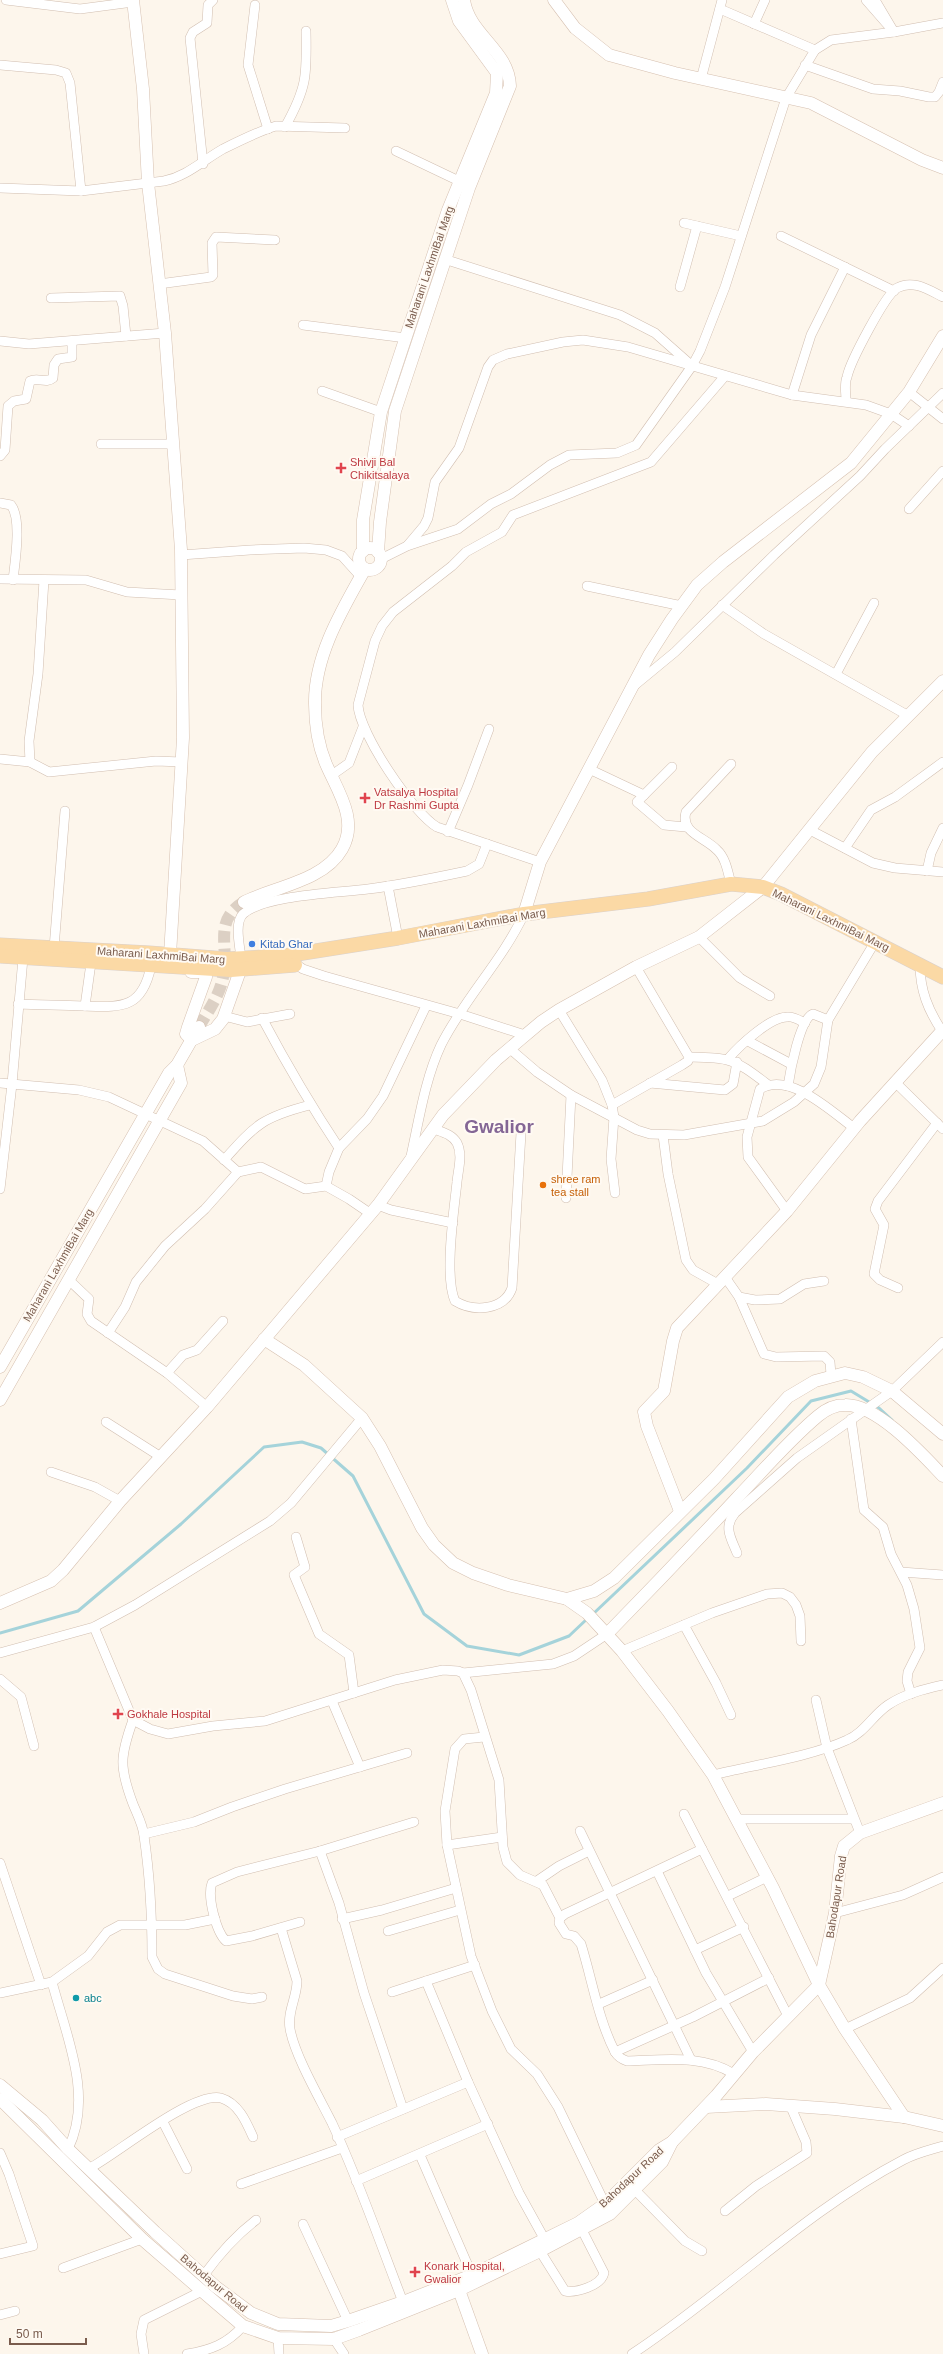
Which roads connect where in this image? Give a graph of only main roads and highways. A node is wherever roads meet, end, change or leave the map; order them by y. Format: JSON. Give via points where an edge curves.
{"nodes":[{"id":1,"x":0,"y":945,"type":"edge"},
{"id":2,"x":0,"y":956,"type":"edge"},
{"id":3,"x":162,"y":962,"type":"junction"},
{"id":4,"x":241,"y":963,"type":"junction"},
{"id":5,"x":296,"y":965,"type":"road end"},
{"id":6,"x":943,"y":977,"type":"edge"}],
"edges":[{"from":1,"to":3,"type":"main road","name":"Maharani LaxhmiBai Marg","via":[[54,948]]},
{"from":2,"to":3,"type":"main road","via":[[91,962]]},
{"from":3,"to":4,"type":"main road","name":"Maharani LaxhmiBai Marg","via":[[227,959]]},
{"from":4,"to":5,"type":"main road"},
{"from":4,"to":6,"type":"main road","name":"Maharani LaxhmiBai Marg","via":[[398,938],[524,914],[648,899],[731,884],[763,887],[781,894]]}]}
